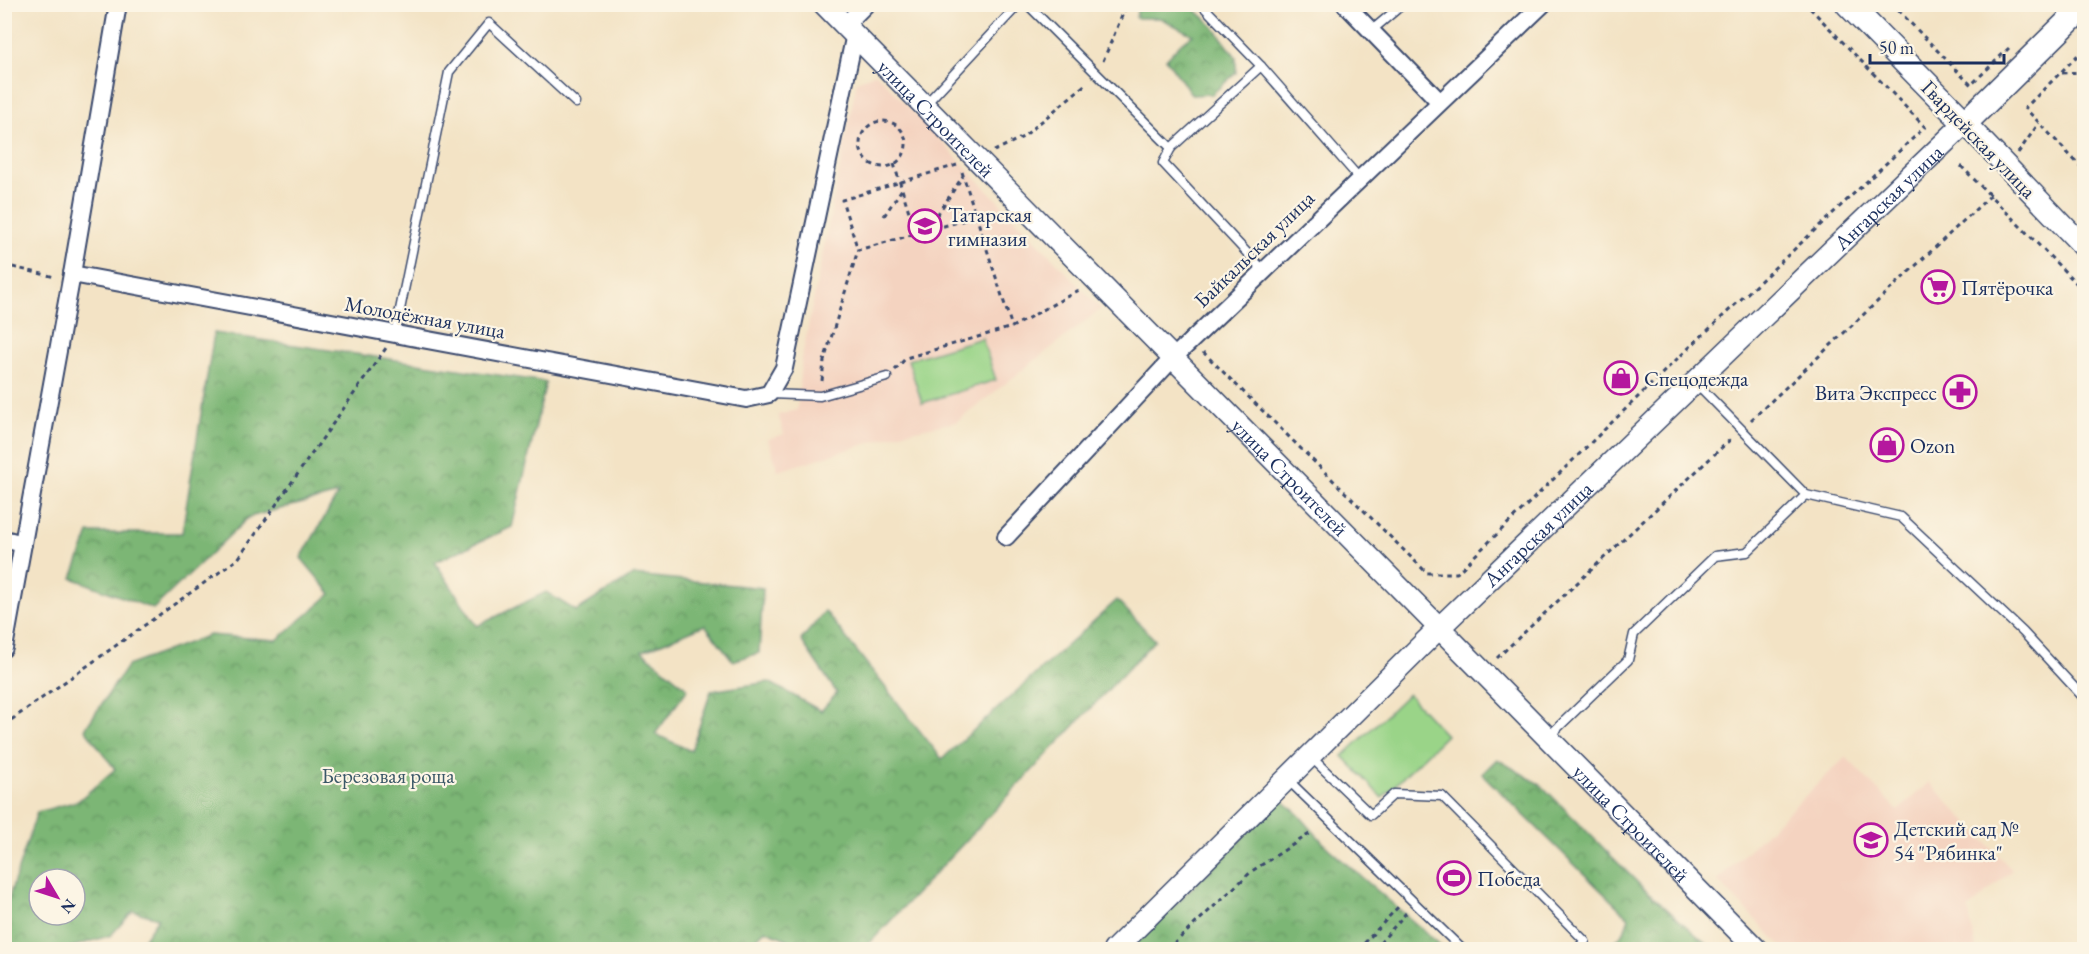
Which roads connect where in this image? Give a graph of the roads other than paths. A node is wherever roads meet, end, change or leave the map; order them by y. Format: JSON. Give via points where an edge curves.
{"nodes":[{"id":1,"x":118,"y":4,"type":"edge"},
{"id":2,"x":824,"y":4,"type":"edge"},
{"id":3,"x":866,"y":4,"type":"edge"},
{"id":4,"x":1019,"y":4,"type":"edge"},
{"id":5,"x":1027,"y":4,"type":"edge"},
{"id":6,"x":1201,"y":4,"type":"edge"},
{"id":7,"x":1345,"y":4,"type":"edge"},
{"id":8,"x":1403,"y":4,"type":"edge"},
{"id":9,"x":1543,"y":4,"type":"edge"},
{"id":10,"x":1848,"y":4,"type":"edge"},
{"id":11,"x":2085,"y":6,"type":"edge"},
{"id":12,"x":850,"y":30,"type":"junction"},
{"id":13,"x":1371,"y":31,"type":"junction"},
{"id":14,"x":1261,"y":66,"type":"junction"},
{"id":15,"x":1440,"y":102,"type":"junction"},
{"id":16,"x":576,"y":103,"type":"dead end"},
{"id":17,"x":924,"y":105,"type":"junction"},
{"id":18,"x":1965,"y":123,"type":"junction"},
{"id":19,"x":1171,"y":148,"type":"junction"},
{"id":20,"x":1360,"y":179,"type":"junction"},
{"id":21,"x":2085,"y":247,"type":"edge"},
{"id":22,"x":1264,"y":271,"type":"junction"},
{"id":23,"x":72,"y":278,"type":"junction"},
{"id":24,"x":395,"y":334,"type":"junction"},
{"id":25,"x":1173,"y":357,"type":"junction"},
{"id":26,"x":887,"y":377,"type":"road end"},
{"id":27,"x":1696,"y":383,"type":"junction"},
{"id":28,"x":769,"y":393,"type":"junction"},
{"id":29,"x":1806,"y":495,"type":"junction"},
{"id":30,"x":1006,"y":537,"type":"dead end"},
{"id":31,"x":4,"y":539,"type":"edge"},
{"id":32,"x":24,"y":544,"type":"junction"},
{"id":33,"x":1439,"y":628,"type":"junction"},
{"id":34,"x":4,"y":648,"type":"edge"},
{"id":35,"x":2085,"y":698,"type":"edge"},
{"id":36,"x":1548,"y":737,"type":"junction"},
{"id":37,"x":1310,"y":756,"type":"junction"},
{"id":38,"x":1287,"y":779,"type":"junction"},
{"id":39,"x":1114,"y":950,"type":"edge"},
{"id":40,"x":1463,"y":950,"type":"edge"},
{"id":41,"x":1576,"y":950,"type":"edge"},
{"id":42,"x":1757,"y":950,"type":"edge"}],
"edges":[{"from":1,"to":23,"type":"street"},
{"from":2,"to":12,"type":"street","name":"улица Строителей"},
{"from":3,"to":12,"type":"street"},
{"from":4,"to":17,"type":"lane"},
{"from":5,"to":19,"type":"lane"},
{"from":6,"to":14,"type":"lane"},
{"from":7,"to":13,"type":"street"},
{"from":8,"to":13,"type":"lane"},
{"from":9,"to":15,"type":"street","name":"Байкальская улица"},
{"from":10,"to":18,"type":"main road","name":"Гвардейская улица"},
{"from":11,"to":18,"type":"main road"},
{"from":12,"to":17,"type":"street","name":"улица Строителей"},
{"from":12,"to":28,"type":"street","via":[[784,368]]},
{"from":13,"to":15,"type":"street"},
{"from":14,"to":19,"type":"lane"},
{"from":14,"to":20,"type":"lane"},
{"from":15,"to":20,"type":"street","name":"Байкальская улица"},
{"from":16,"to":24,"type":"lane","via":[[489,23],[449,72]]},
{"from":17,"to":25,"type":"street","name":"улица Строителей","via":[[969,162],[1095,278]]},
{"from":18,"to":21,"type":"street","name":"Гвардейская улица"},
{"from":18,"to":27,"type":"street","name":"Ангарская улица"},
{"from":19,"to":22,"type":"lane","via":[[1162,163]]},
{"from":20,"to":22,"type":"street","name":"Байкальская улица"},
{"from":22,"to":25,"type":"street","name":"Байкальская улица"},
{"from":23,"to":24,"type":"street","name":"Молодёжная улица"},
{"from":23,"to":32,"type":"street"},
{"from":24,"to":28,"type":"street","name":"Молодёжная улица","via":[[746,399]]},
{"from":25,"to":30,"type":"street","name":"Байкальская улица"},
{"from":25,"to":33,"type":"street","name":"улица Строителей"},
{"from":26,"to":28,"type":"lane","via":[[820,396]]},
{"from":27,"to":29,"type":"lane"},
{"from":27,"to":33,"type":"street","name":"Ангарская улица"},
{"from":29,"to":35,"type":"lane","via":[[1901,517],[2023,632]]},
{"from":29,"to":36,"type":"lane","via":[[1747,552],[1716,556],[1634,634],[1628,660]]},
{"from":31,"to":32,"type":"street"},
{"from":32,"to":34,"type":"street"},
{"from":33,"to":36,"type":"street","name":"улица Строителей"},
{"from":33,"to":37,"type":"street","name":"Ангарская улица"},
{"from":36,"to":42,"type":"street","name":"улица Строителей"},
{"from":37,"to":38,"type":"street","name":"Ангарская улица"},
{"from":37,"to":41,"type":"lane","via":[[1371,815],[1394,794],[1442,796],[1585,941]]},
{"from":38,"to":39,"type":"street","name":"Ангарская улица"},
{"from":38,"to":40,"type":"lane"}]}
